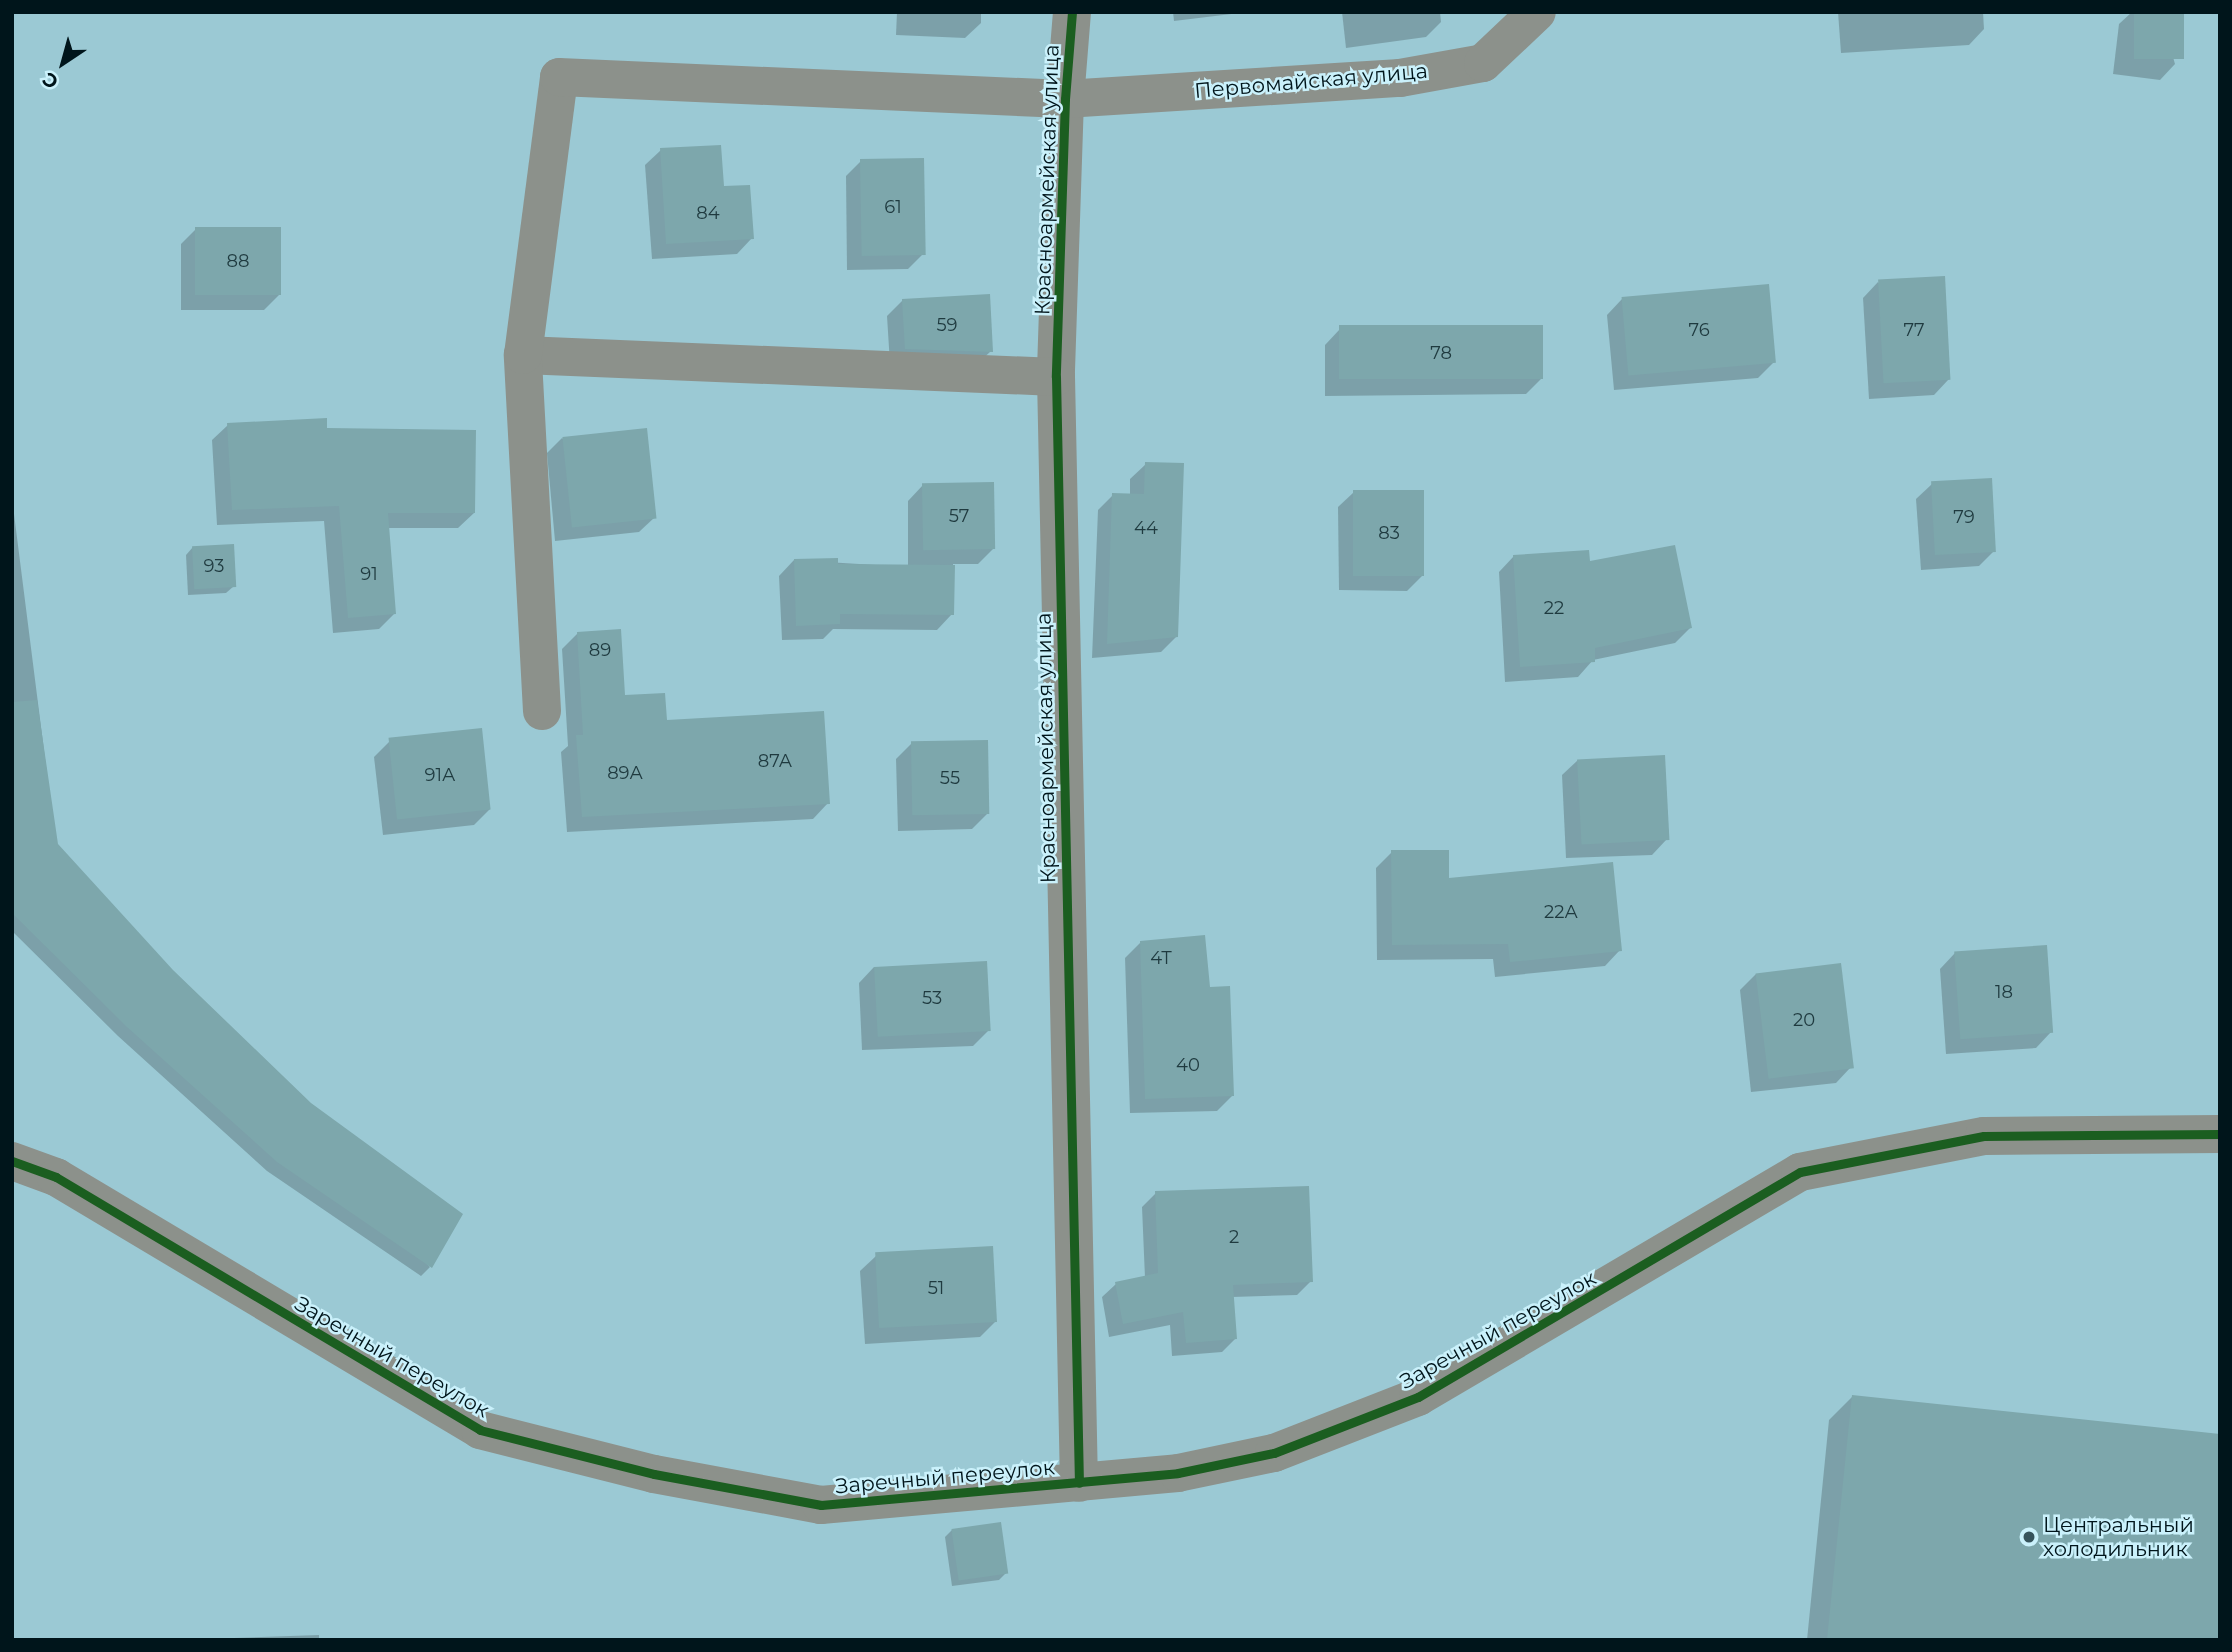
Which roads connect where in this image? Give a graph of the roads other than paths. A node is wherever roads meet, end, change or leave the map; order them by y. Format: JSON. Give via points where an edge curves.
{"nodes":[{"id":1,"x":1072,"y":12,"type":"edge"},
{"id":2,"x":1536,"y":12,"type":"edge"},
{"id":3,"x":1065,"y":99,"type":"junction"},
{"id":4,"x":523,"y":355,"type":"junction"},
{"id":5,"x":1056,"y":377,"type":"junction"},
{"id":6,"x":542,"y":711,"type":"dead end"},
{"id":7,"x":2220,"y":1134,"type":"edge"},
{"id":8,"x":12,"y":1161,"type":"edge"},
{"id":9,"x":1079,"y":1483,"type":"junction"}],
"edges":[{"from":1,"to":3,"type":"street","name":"Красноармейская улица"},
{"from":2,"to":3,"type":"street","name":"Первомайская улица","via":[[1483,63],[1400,78]]},
{"from":3,"to":4,"type":"street","name":"Первомайская улица","via":[[559,77]]},
{"from":3,"to":5,"type":"street","name":"Красноармейская улица"},
{"from":4,"to":5,"type":"street"},
{"from":4,"to":6,"type":"street"},
{"from":5,"to":9,"type":"street","name":"Красноармейская улица"},
{"from":7,"to":9,"type":"street","name":"Заречный переулок","via":[[1984,1136],[1800,1172],[1418,1397],[1274,1454],[1178,1473]]},
{"from":8,"to":9,"type":"street","name":"Заречный переулок","via":[[56,1177],[480,1430],[654,1474],[821,1505]]}]}
